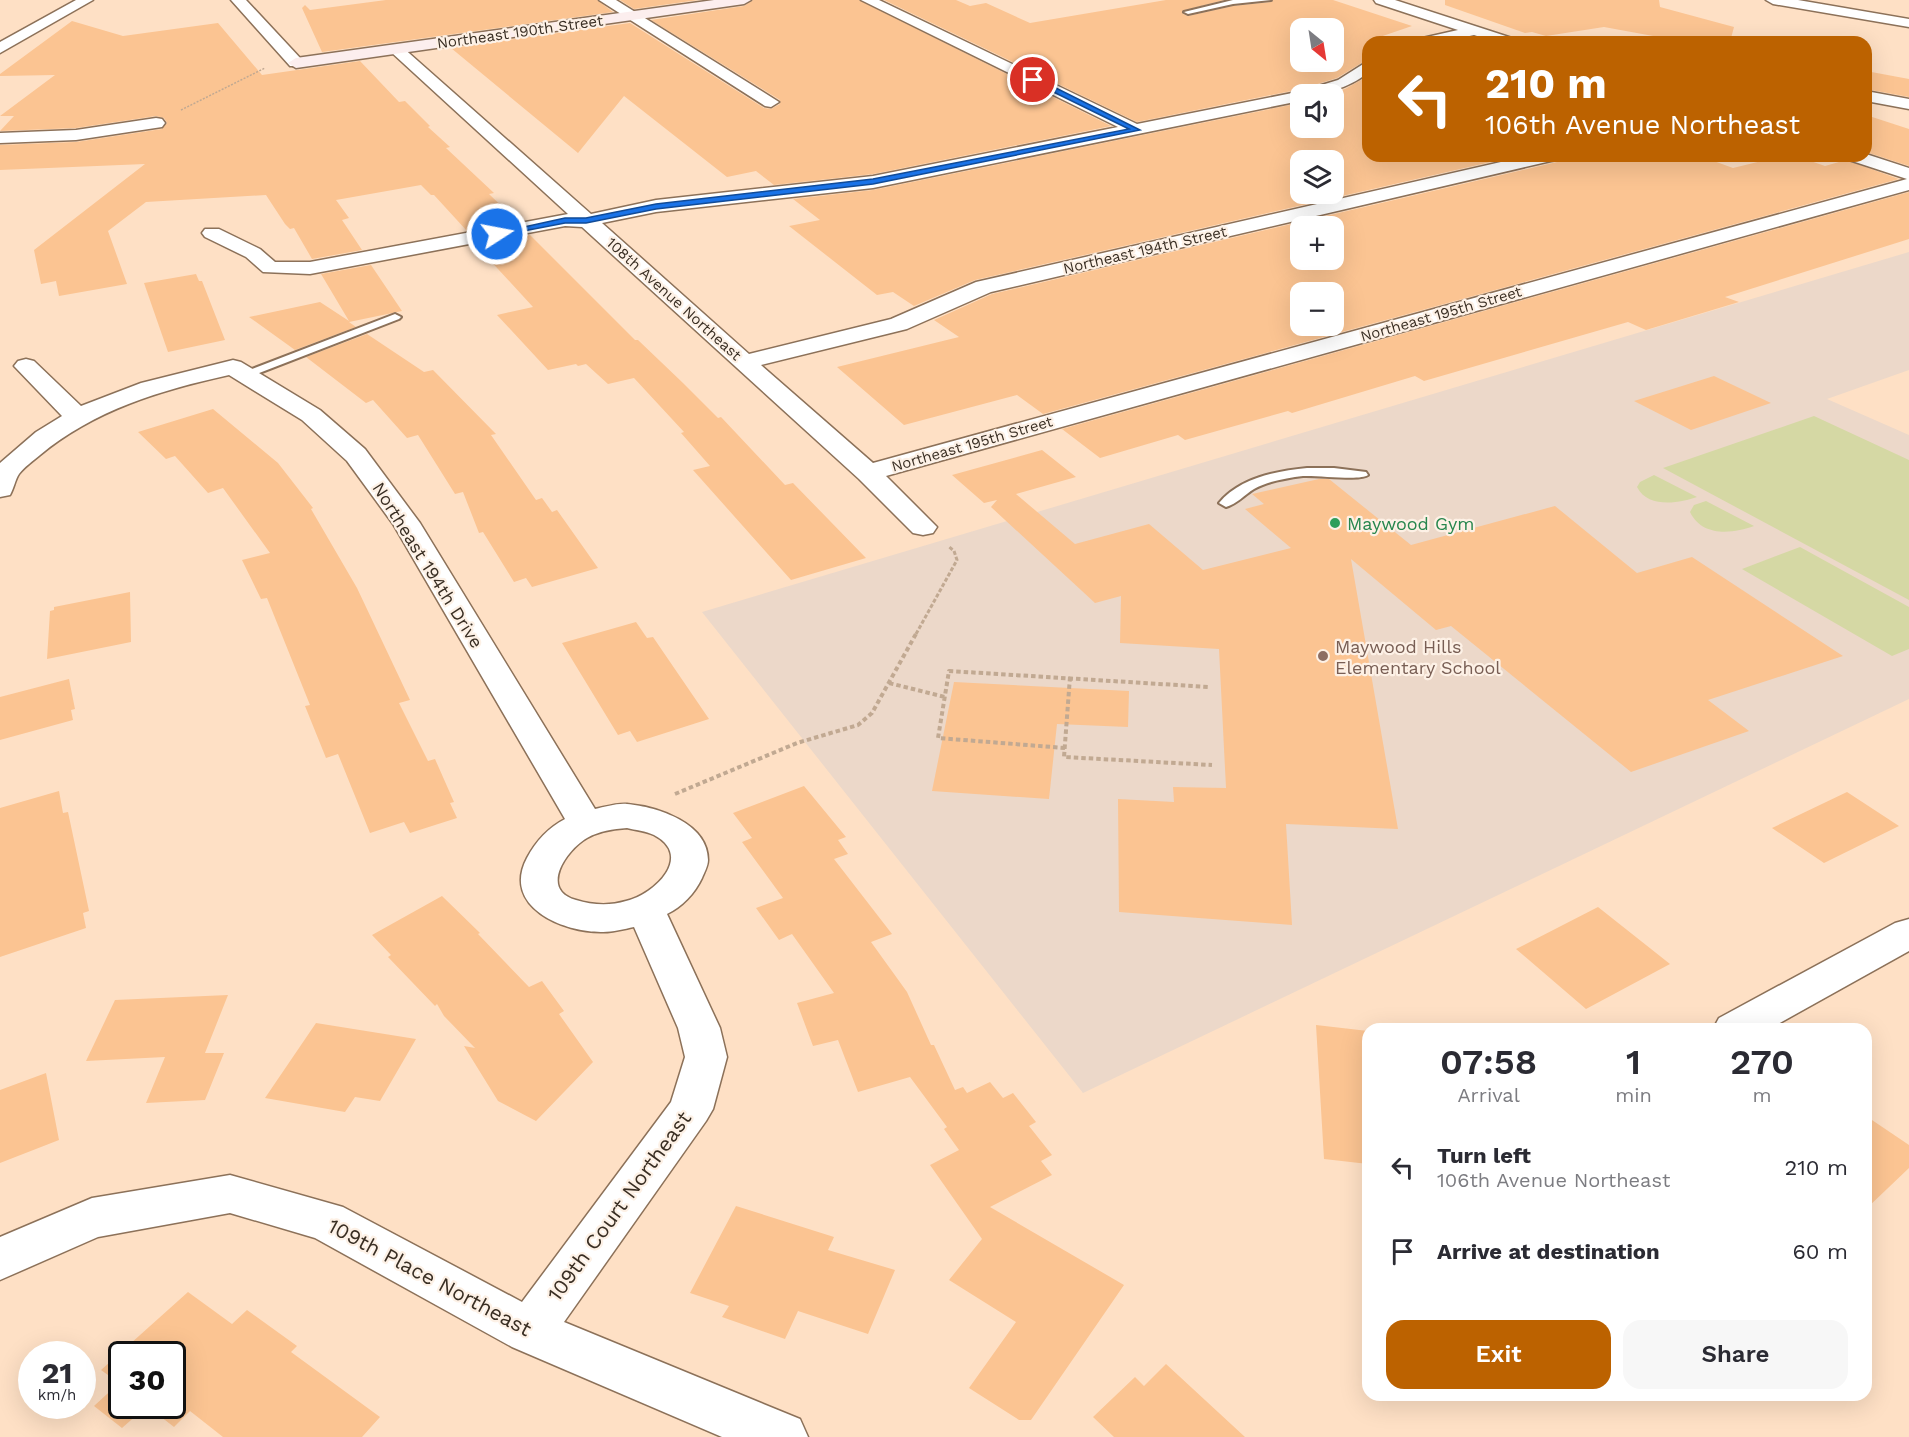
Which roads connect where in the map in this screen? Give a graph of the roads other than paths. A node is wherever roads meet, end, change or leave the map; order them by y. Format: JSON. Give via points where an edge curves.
{"nodes":[{"id":1,"x":86,"y":0,"type":"edge"},
{"id":2,"x":242,"y":0,"type":"edge"},
{"id":3,"x":606,"y":0,"type":"edge"},
{"id":4,"x":744,"y":0,"type":"edge"},
{"id":5,"x":868,"y":0,"type":"edge"},
{"id":6,"x":1268,"y":0,"type":"edge"},
{"id":7,"x":1381,"y":0,"type":"edge"},
{"id":8,"x":1773,"y":0,"type":"edge"},
{"id":9,"x":1188,"y":12,"type":"dead end"},
{"id":10,"x":632,"y":16,"type":"junction"},
{"id":11,"x":50,"y":19,"type":"junction"},
{"id":12,"x":1909,"y":23,"type":"edge"},
{"id":13,"x":10,"y":24,"type":"dead end"},
{"id":14,"x":1475,"y":30,"type":"junction"},
{"id":15,"x":1450,"y":36,"type":"edge"},
{"id":16,"x":1492,"y":36,"type":"edge"},
{"id":17,"x":0,"y":48,"type":"edge"},
{"id":18,"x":396,"y":49,"type":"junction"},
{"id":19,"x":296,"y":63,"type":"joint"},
{"id":20,"x":1362,"y":70,"type":"edge"},
{"id":21,"x":1341,"y":84,"type":"edge"},
{"id":22,"x":1872,"y":97,"type":"edge"},
{"id":23,"x":1290,"y":98,"type":"edge"},
{"id":24,"x":771,"y":102,"type":"dead end"},
{"id":25,"x":1909,"y":104,"type":"edge"},
{"id":26,"x":156,"y":123,"type":"road end"},
{"id":27,"x":1137,"y":130,"type":"junction"},
{"id":28,"x":0,"y":138,"type":"edge"},
{"id":29,"x":1525,"y":162,"type":"edge"},
{"id":30,"x":1872,"y":162,"type":"edge"},
{"id":31,"x":1909,"y":174,"type":"edge"},
{"id":32,"x":1909,"y":184,"type":"edge"},
{"id":33,"x":586,"y":221,"type":"junction"},
{"id":34,"x":212,"y":233,"type":"dead end"},
{"id":35,"x":395,"y":317,"type":"dead end"},
{"id":36,"x":744,"y":362,"type":"junction"},
{"id":37,"x":26,"y":366,"type":"dead end"},
{"id":38,"x":245,"y":374,"type":"junction"},
{"id":39,"x":80,"y":418,"type":"junction"},
{"id":40,"x":868,"y":473,"type":"junction"},
{"id":41,"x":1361,"y":475,"type":"dead end"},
{"id":42,"x":0,"y":489,"type":"edge"},
{"id":43,"x":1226,"y":502,"type":"dead end"},
{"id":44,"x":923,"y":527,"type":"road end"},
{"id":45,"x":586,"y":824,"type":"junction"},
{"id":46,"x":646,"y":910,"type":"junction"},
{"id":47,"x":1909,"y":933,"type":"edge"},
{"id":48,"x":1745,"y":1023,"type":"edge"},
{"id":49,"x":0,"y":1259,"type":"edge"},
{"id":50,"x":529,"y":1331,"type":"junction"},
{"id":51,"x":782,"y":1437,"type":"edge"}],
"edges":[{"from":1,"to":11,"type":"street"},
{"from":2,"to":19,"type":"street"},
{"from":3,"to":10,"type":"street"},
{"from":4,"to":10,"type":"street","name":"Northeast 190th Street"},
{"from":5,"to":27,"type":"street"},
{"from":6,"to":9,"type":"lane","via":[[1233,2]]},
{"from":7,"to":14,"type":"street"},
{"from":8,"to":12,"type":"street"},
{"from":10,"to":18,"type":"street","name":"Northeast 190th Street"},
{"from":10,"to":24,"type":"street"},
{"from":11,"to":13,"type":"street"},
{"from":11,"to":17,"type":"street"},
{"from":14,"to":15,"type":"street"},
{"from":14,"to":16,"type":"street"},
{"from":18,"to":19,"type":"street","name":"Northeast 190th Street"},
{"from":18,"to":33,"type":"street","name":"108th Avenue Northeast"},
{"from":20,"to":21,"type":"street"},
{"from":22,"to":25,"type":"street"},
{"from":23,"to":27,"type":"street"},
{"from":26,"to":28,"type":"street","via":[[76,135]]},
{"from":27,"to":33,"type":"street","via":[[873,182],[656,206]]},
{"from":29,"to":36,"type":"street","name":"Northeast 194th Street","via":[[984,287],[898,324]]},
{"from":30,"to":31,"type":"street"},
{"from":32,"to":40,"type":"street","name":"Northeast 195th Street"},
{"from":33,"to":34,"type":"street","via":[[565,220],[310,268],[270,268],[253,253]]},
{"from":33,"to":36,"type":"street","name":"108th Avenue Northeast"},
{"from":35,"to":38,"type":"lane"},
{"from":36,"to":40,"type":"street","name":"108th Avenue Northeast"},
{"from":37,"to":39,"type":"street"},
{"from":38,"to":39,"type":"street","name":"Northeast 194th Drive","via":[[233,367],[186,377]]},
{"from":38,"to":45,"type":"street","name":"Northeast 194th Drive","via":[[311,415],[356,455],[406,523]]},
{"from":39,"to":42,"type":"street","name":"Northeast 194th Drive","via":[[42,438],[7,471]]},
{"from":40,"to":44,"type":"street","name":"108th Avenue Northeast"},
{"from":41,"to":43,"type":"lane","via":[[1331,470],[1291,474],[1252,485]]},
{"from":45,"to":46,"type":"street","via":[[607,818],[639,817],[665,824],[679,832],[688,844],[688,873],[679,888]]},
{"from":45,"to":46,"type":"street","via":[[553,845],[543,859],[539,873],[541,888],[549,900],[562,911],[591,918],[625,917]]},
{"from":46,"to":50,"type":"street","name":"109th Court Northeast","via":[[699,1028],[706,1057],[700,1082],[691,1109]]},
{"from":47,"to":48,"type":"street"},
{"from":49,"to":50,"type":"street","name":"109th Place Northeast","via":[[92,1218],[230,1194],[327,1221]]},
{"from":50,"to":51,"type":"street","name":"109th Place Northeast"}]}
